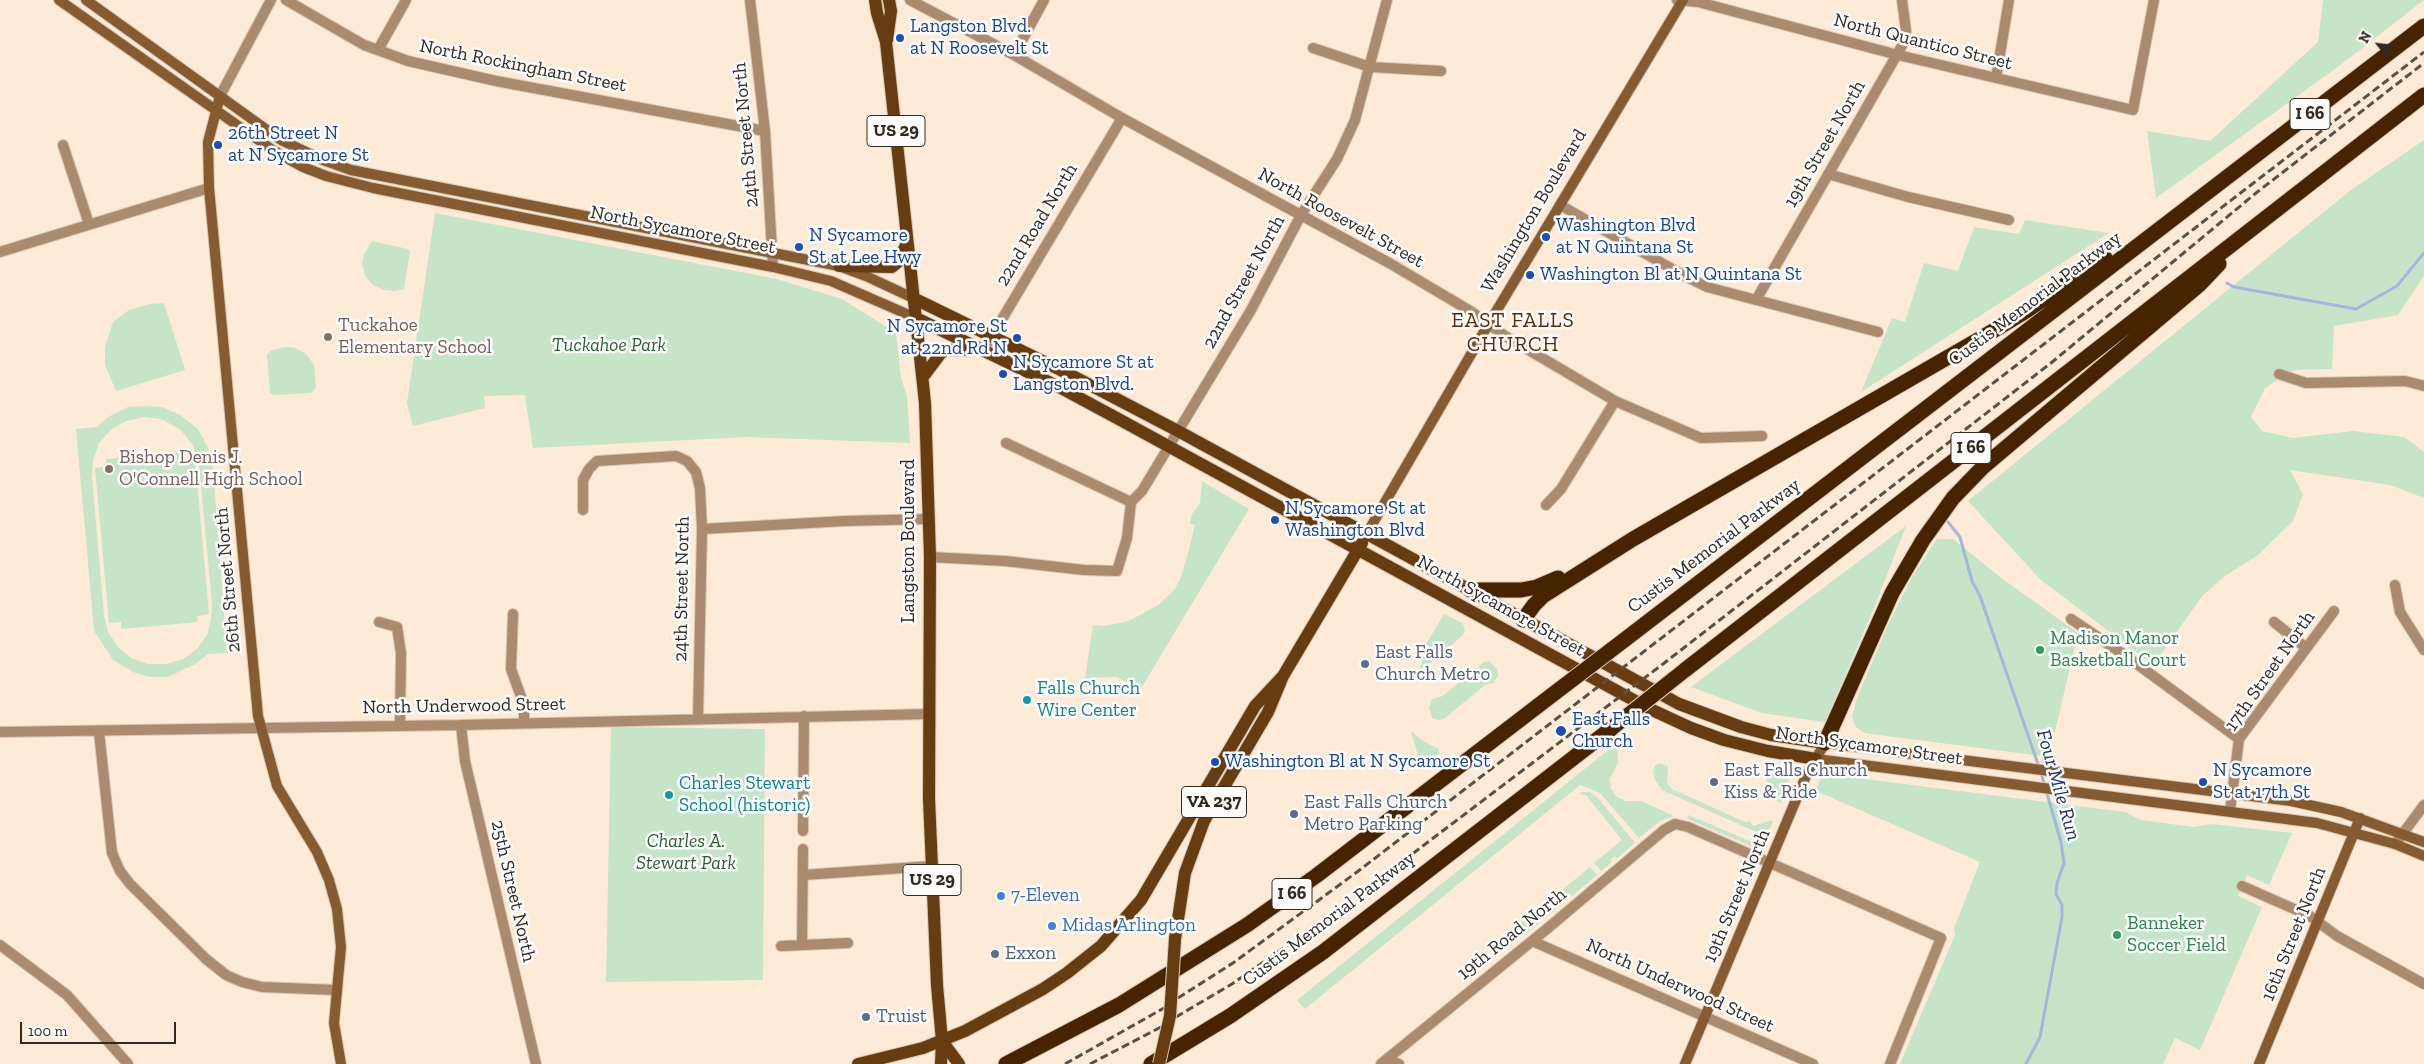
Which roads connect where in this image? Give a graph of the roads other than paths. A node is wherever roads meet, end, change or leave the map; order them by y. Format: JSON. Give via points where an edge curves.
{"nodes":[{"id":1,"x":59,"y":0,"type":"edge"},
{"id":2,"x":86,"y":0,"type":"edge"},
{"id":3,"x":271,"y":0,"type":"edge"},
{"id":4,"x":286,"y":0,"type":"edge"},
{"id":5,"x":406,"y":0,"type":"edge"},
{"id":6,"x":750,"y":0,"type":"edge"},
{"id":7,"x":875,"y":0,"type":"edge"},
{"id":8,"x":890,"y":0,"type":"edge"},
{"id":9,"x":910,"y":0,"type":"edge"},
{"id":10,"x":1044,"y":0,"type":"edge"},
{"id":11,"x":1386,"y":0,"type":"edge"},
{"id":12,"x":1680,"y":0,"type":"edge"},
{"id":13,"x":1902,"y":0,"type":"edge"},
{"id":14,"x":2009,"y":0,"type":"edge"},
{"id":15,"x":2154,"y":0,"type":"edge"},
{"id":16,"x":2424,"y":26,"type":"edge"},
{"id":17,"x":886,"y":42,"type":"junction"},
{"id":18,"x":1313,"y":48,"type":"dead end"},
{"id":19,"x":378,"y":50,"type":"junction"},
{"id":20,"x":1014,"y":55,"type":"junction"},
{"id":21,"x":1898,"y":55,"type":"junction"},
{"id":22,"x":166,"y":57,"type":"junction"},
{"id":23,"x":158,"y":68,"type":"junction"},
{"id":24,"x":1370,"y":68,"type":"junction"},
{"id":25,"x":1441,"y":71,"type":"dead end"},
{"id":26,"x":1996,"y":78,"type":"junction"},
{"id":27,"x":2424,"y":95,"type":"edge"},
{"id":28,"x":220,"y":96,"type":"junction"},
{"id":29,"x":216,"y":110,"type":"junction"},
{"id":30,"x":1122,"y":118,"type":"junction"},
{"id":31,"x":765,"y":131,"type":"junction"},
{"id":32,"x":63,"y":145,"type":"dead end"},
{"id":33,"x":1828,"y":174,"type":"junction"},
{"id":34,"x":209,"y":188,"type":"junction"},
{"id":35,"x":2195,"y":202,"type":"junction"},
{"id":36,"x":1560,"y":205,"type":"junction"},
{"id":37,"x":1302,"y":215,"type":"junction"},
{"id":38,"x":2009,"y":220,"type":"dead end"},
{"id":39,"x":89,"y":224,"type":"junction"},
{"id":40,"x":2256,"y":225,"type":"junction"},
{"id":41,"x":907,"y":243,"type":"junction"},
{"id":42,"x":0,"y":252,"type":"edge"},
{"id":43,"x":773,"y":252,"type":"junction"},
{"id":44,"x":773,"y":266,"type":"junction"},
{"id":45,"x":840,"y":266,"type":"junction"},
{"id":46,"x":913,"y":298,"type":"junction"},
{"id":47,"x":1756,"y":300,"type":"junction"},
{"id":48,"x":916,"y":318,"type":"junction"},
{"id":49,"x":1488,"y":325,"type":"junction"},
{"id":50,"x":1878,"y":332,"type":"dead end"},
{"id":51,"x":991,"y":336,"type":"junction"},
{"id":52,"x":983,"y":351,"type":"junction"},
{"id":53,"x":2279,"y":374,"type":"dead end"},
{"id":54,"x":923,"y":377,"type":"junction"},
{"id":55,"x":2424,"y":386,"type":"edge"},
{"id":56,"x":1615,"y":401,"type":"junction"},
{"id":57,"x":1178,"y":431,"type":"junction"},
{"id":58,"x":1762,"y":436,"type":"dead end"},
{"id":59,"x":1006,"y":443,"type":"dead end"},
{"id":60,"x":1169,"y":446,"type":"junction"},
{"id":61,"x":1131,"y":502,"type":"junction"},
{"id":62,"x":1546,"y":505,"type":"dead end"},
{"id":63,"x":583,"y":510,"type":"dead end"},
{"id":64,"x":929,"y":519,"type":"junction"},
{"id":65,"x":702,"y":529,"type":"junction"},
{"id":66,"x":1366,"y":534,"type":"junction"},
{"id":67,"x":1358,"y":549,"type":"junction"},
{"id":68,"x":1609,"y":555,"type":"junction"},
{"id":69,"x":930,"y":557,"type":"junction"},
{"id":70,"x":2395,"y":585,"type":"dead end"},
{"id":71,"x":1470,"y":590,"type":"junction"},
{"id":72,"x":2334,"y":611,"type":"dead end"},
{"id":73,"x":513,"y":614,"type":"dead end"},
{"id":74,"x":2071,"y":619,"type":"dead end"},
{"id":75,"x":1523,"y":620,"type":"junction"},
{"id":76,"x":379,"y":622,"type":"dead end"},
{"id":77,"x":2274,"y":622,"type":"dead end"},
{"id":78,"x":1513,"y":634,"type":"junction"},
{"id":79,"x":2305,"y":647,"type":"junction"},
{"id":80,"x":2424,"y":650,"type":"edge"},
{"id":81,"x":1283,"y":676,"type":"junction"},
{"id":82,"x":929,"y":714,"type":"junction"},
{"id":83,"x":804,"y":716,"type":"junction"},
{"id":84,"x":698,"y":718,"type":"junction"},
{"id":85,"x":524,"y":723,"type":"junction"},
{"id":86,"x":400,"y":725,"type":"junction"},
{"id":87,"x":461,"y":725,"type":"junction"},
{"id":88,"x":262,"y":729,"type":"junction"},
{"id":89,"x":0,"y":732,"type":"edge"},
{"id":90,"x":99,"y":732,"type":"junction"},
{"id":91,"x":2239,"y":739,"type":"junction"},
{"id":92,"x":1825,"y":743,"type":"junction"},
{"id":93,"x":1816,"y":759,"type":"junction"},
{"id":94,"x":2232,"y":793,"type":"junction"},
{"id":95,"x":2424,"y":805,"type":"edge"},
{"id":96,"x":2230,"y":811,"type":"junction"},
{"id":97,"x":2360,"y":818,"type":"junction"},
{"id":98,"x":803,"y":832,"type":"dead end"},
{"id":99,"x":2354,"y":832,"type":"junction"},
{"id":100,"x":2402,"y":833,"type":"junction"},
{"id":101,"x":2424,"y":842,"type":"edge"},
{"id":102,"x":2395,"y":844,"type":"junction"},
{"id":103,"x":803,"y":849,"type":"dead end"},
{"id":104,"x":2424,"y":856,"type":"edge"},
{"id":105,"x":1770,"y":863,"type":"junction"},
{"id":106,"x":932,"y":866,"type":"junction"},
{"id":107,"x":803,"y":875,"type":"junction"},
{"id":108,"x":2242,"y":886,"type":"dead end"},
{"id":109,"x":2318,"y":922,"type":"junction"},
{"id":110,"x":1532,"y":941,"type":"junction"},
{"id":111,"x":848,"y":943,"type":"dead end"},
{"id":112,"x":0,"y":945,"type":"edge"},
{"id":113,"x":802,"y":945,"type":"junction"},
{"id":114,"x":781,"y":946,"type":"dead end"},
{"id":115,"x":2424,"y":984,"type":"edge"},
{"id":116,"x":336,"y":990,"type":"junction"},
{"id":117,"x":1705,"y":1016,"type":"junction"},
{"id":118,"x":942,"y":1041,"type":"junction"},
{"id":119,"x":948,"y":1060,"type":"edge"},
{"id":120,"x":1384,"y":1061,"type":"edge"},
{"id":121,"x":128,"y":1064,"type":"edge"},
{"id":122,"x":341,"y":1064,"type":"edge"},
{"id":123,"x":536,"y":1064,"type":"edge"},
{"id":124,"x":858,"y":1064,"type":"edge"},
{"id":125,"x":1006,"y":1064,"type":"edge"},
{"id":126,"x":1150,"y":1064,"type":"edge"},
{"id":127,"x":1159,"y":1064,"type":"edge"},
{"id":128,"x":1399,"y":1064,"type":"edge"},
{"id":129,"x":1685,"y":1064,"type":"edge"},
{"id":130,"x":1813,"y":1064,"type":"edge"},
{"id":131,"x":1890,"y":1064,"type":"edge"},
{"id":132,"x":2259,"y":1064,"type":"edge"}],
"edges":[{"from":1,"to":23,"type":"main road","name":"North Sycamore Street"},
{"from":2,"to":22,"type":"main road","name":"North Sycamore Street"},
{"from":3,"to":28,"type":"street","name":"26th Street North"},
{"from":4,"to":19,"type":"street","name":"North Rockingham Street"},
{"from":5,"to":19,"type":"street"},
{"from":6,"to":31,"type":"street","name":"24th Street North"},
{"from":7,"to":17,"type":"main road","name":"Langston Boulevard","number":"US 29"},
{"from":8,"to":17,"type":"main road","name":"Langston Boulevard","number":"US 29"},
{"from":9,"to":20,"type":"street","name":"North Roosevelt Street"},
{"from":10,"to":20,"type":"street"},
{"from":11,"to":24,"type":"street","name":"22nd Street North"},
{"from":12,"to":21,"type":"street","name":"North Quantico Street"},
{"from":12,"to":36,"type":"main road","name":"Washington Boulevard","number":"VA 237"},
{"from":13,"to":21,"type":"street","name":"19th Street North","via":[[1906,36]]},
{"from":14,"to":26,"type":"street"},
{"from":15,"to":26,"type":"street","name":"North Quantico Street","via":[[2133,110]]},
{"from":16,"to":35,"type":"highway","name":"Custis Memorial Parkway","number":"I 66"},
{"from":17,"to":41,"type":"main road","name":"Langston Boulevard","number":"US 29"},
{"from":18,"to":24,"type":"street"},
{"from":19,"to":31,"type":"street","name":"North Rockingham Street","via":[[408,62],[496,81]]},
{"from":20,"to":30,"type":"street","name":"North Roosevelt Street"},
{"from":21,"to":26,"type":"street","name":"North Quantico Street"},
{"from":21,"to":33,"type":"street","name":"19th Street North"},
{"from":22,"to":23,"type":"main road"},
{"from":22,"to":28,"type":"main road","name":"North Sycamore Street"},
{"from":23,"to":29,"type":"main road","name":"North Sycamore Street"},
{"from":24,"to":25,"type":"street"},
{"from":24,"to":37,"type":"street","name":"22nd Street North","via":[[1356,120],[1337,159]]},
{"from":27,"to":40,"type":"highway","name":"Custis Memorial Parkway","number":"I 66"},
{"from":28,"to":29,"type":"main road","name":"26th Street North"},
{"from":28,"to":43,"type":"main road","name":"North Sycamore Street","via":[[281,140],[310,155],[352,170]]},
{"from":29,"to":34,"type":"main road","name":"26th Street North","via":[[208,142]]},
{"from":29,"to":44,"type":"main road","name":"North Sycamore Street","via":[[274,151],[326,176]]},
{"from":30,"to":37,"type":"street","name":"North Roosevelt Street"},
{"from":30,"to":51,"type":"street","name":"22nd Road North"},
{"from":31,"to":43,"type":"street","name":"24th Street North"},
{"from":32,"to":39,"type":"street"},
{"from":33,"to":38,"type":"street","via":[[1908,197]]},
{"from":33,"to":47,"type":"street","name":"19th Street North"},
{"from":34,"to":39,"type":"street"},
{"from":34,"to":88,"type":"main road","name":"26th Street North","via":[[258,716]]},
{"from":35,"to":68,"type":"highway","via":[[2142,231],[2026,311]]},
{"from":35,"to":125,"type":"highway","name":"Custis Memorial Parkway","number":"I 66","bridge":true,"via":[[1316,876],[1170,976]]},
{"from":36,"to":47,"type":"street","via":[[1694,281]]},
{"from":36,"to":49,"type":"main road","name":"Washington Boulevard","number":"VA 237"},
{"from":37,"to":49,"type":"street","name":"North Roosevelt Street","via":[[1391,264]]},
{"from":37,"to":57,"type":"street","name":"22nd Street North","via":[[1251,310]]},
{"from":39,"to":42,"type":"street"},
{"from":40,"to":92,"type":"highway","via":[[2199,285],[1958,493],[1928,532],[1901,576]]},
{"from":40,"to":126,"type":"highway","name":"Custis Memorial Parkway","number":"I 66","bridge":true,"via":[[1323,952],[1230,1016]]},
{"from":41,"to":45,"type":"main road","via":[[892,267]]},
{"from":41,"to":46,"type":"main road","name":"Langston Boulevard","number":"US 29"},
{"from":43,"to":44,"type":"street","name":"24th Street North"},
{"from":43,"to":45,"type":"main road","name":"North Sycamore Street"},
{"from":44,"to":48,"type":"main road","name":"North Sycamore Street","via":[[831,282]]},
{"from":45,"to":46,"type":"main road","name":"North Sycamore Street"},
{"from":46,"to":48,"type":"main road","name":"Langston Boulevard","number":"US 29"},
{"from":46,"to":51,"type":"main road","name":"North Sycamore Street"},
{"from":47,"to":50,"type":"street"},
{"from":48,"to":52,"type":"main road","name":"North Sycamore Street"},
{"from":48,"to":54,"type":"main road","name":"Langston Boulevard","number":"US 29"},
{"from":49,"to":56,"type":"street","name":"North Roosevelt Street"},
{"from":49,"to":66,"type":"main road","name":"Washington Boulevard","number":"VA 237"},
{"from":51,"to":52,"type":"street","name":"22nd Road North"},
{"from":51,"to":57,"type":"main road","name":"North Sycamore Street"},
{"from":52,"to":54,"type":"main road","via":[[946,350]]},
{"from":52,"to":60,"type":"main road","name":"North Sycamore Street","via":[[1061,388]]},
{"from":53,"to":55,"type":"street","via":[[2306,383],[2405,381]]},
{"from":54,"to":64,"type":"main road","name":"Langston Boulevard","number":"US 29"},
{"from":56,"to":58,"type":"street","name":"North Roosevelt Street","via":[[1701,438]]},
{"from":56,"to":62,"type":"street","via":[[1561,489]]},
{"from":57,"to":60,"type":"street","name":"22nd Street North"},
{"from":57,"to":66,"type":"main road","name":"North Sycamore Street"},
{"from":59,"to":61,"type":"street"},
{"from":60,"to":61,"type":"street","name":"22nd Street North"},
{"from":60,"to":67,"type":"main road","name":"North Sycamore Street"},
{"from":61,"to":69,"type":"street","via":[[1127,538],[1117,571]]},
{"from":63,"to":65,"type":"street","name":"24th Street North","via":[[584,480],[589,468],[597,461],[673,456],[689,463],[698,476]]},
{"from":64,"to":65,"type":"street"},
{"from":64,"to":69,"type":"main road","name":"Langston Boulevard","number":"US 29"},
{"from":65,"to":84,"type":"street","name":"24th Street North"},
{"from":66,"to":67,"type":"main road","name":"Washington Boulevard","number":"VA 237"},
{"from":66,"to":71,"type":"main road","name":"North Sycamore Street"},
{"from":67,"to":78,"type":"main road","name":"North Sycamore Street"},
{"from":67,"to":81,"type":"main road","name":"Washington Boulevard","number":"VA 237"},
{"from":68,"to":71,"type":"highway","via":[[1537,587]]},
{"from":68,"to":75,"type":"highway","via":[[1543,596]]},
{"from":69,"to":82,"type":"main road","name":"Langston Boulevard","number":"US 29"},
{"from":70,"to":80,"type":"street","via":[[2400,612]]},
{"from":71,"to":75,"type":"main road","name":"North Sycamore Street"},
{"from":72,"to":79,"type":"street","name":"17th Street North"},
{"from":73,"to":85,"type":"street","via":[[511,664],[524,705]]},
{"from":74,"to":91,"type":"street"},
{"from":75,"to":78,"type":"main road"},
{"from":75,"to":92,"type":"main road","name":"North Sycamore Street","via":[[1694,711],[1756,731]]},
{"from":76,"to":86,"type":"street","via":[[397,627],[401,654]]},
{"from":77,"to":79,"type":"street"},
{"from":78,"to":93,"type":"main road","name":"North Sycamore Street","via":[[1691,728],[1753,748]]},
{"from":79,"to":91,"type":"street","name":"17th Street North"},
{"from":81,"to":118,"type":"main road","name":"Washington Boulevard","number":"VA 237","via":[[1255,706],[1148,890],[1120,926],[1101,946],[1057,980],[1010,1008]]},
{"from":81,"to":127,"type":"main road","name":"Washington Boulevard","number":"VA 237","bridge":true,"via":[[1268,712],[1218,796],[1184,873],[1175,939],[1170,1016]]},
{"from":82,"to":83,"type":"street","name":"North Underwood Street"},
{"from":82,"to":106,"type":"main road","name":"Langston Boulevard","number":"US 29"},
{"from":83,"to":84,"type":"street","name":"North Underwood Street"},
{"from":83,"to":98,"type":"street"},
{"from":84,"to":85,"type":"street","name":"North Underwood Street"},
{"from":85,"to":87,"type":"street","name":"North Underwood Street"},
{"from":86,"to":87,"type":"street","name":"North Underwood Street"},
{"from":86,"to":88,"type":"street","name":"North Underwood Street"},
{"from":87,"to":123,"type":"street","name":"25th Street North","via":[[465,761]]},
{"from":88,"to":90,"type":"street","name":"North Underwood Street"},
{"from":88,"to":116,"type":"main road","name":"26th Street North","via":[[278,790],[312,844],[332,890],[340,939]]},
{"from":89,"to":90,"type":"street","name":"North Underwood Street"},
{"from":90,"to":116,"type":"street","via":[[112,853],[130,884],[206,960],[226,975],[262,987]]},
{"from":91,"to":94,"type":"street","name":"17th Street North"},
{"from":92,"to":93,"type":"main road","name":"19th Street North"},
{"from":92,"to":94,"type":"main road","name":"North Sycamore Street"},
{"from":93,"to":96,"type":"main road","name":"North Sycamore Street"},
{"from":93,"to":105,"type":"main road","name":"19th Street North"},
{"from":94,"to":96,"type":"street","name":"17th Street North"},
{"from":94,"to":97,"type":"main road","via":[[2307,804]]},
{"from":95,"to":100,"type":"street"},
{"from":96,"to":99,"type":"main road","via":[[2317,823]]},
{"from":97,"to":99,"type":"main road","name":"16th Street North"},
{"from":97,"to":100,"type":"main road"},
{"from":99,"to":102,"type":"main road"},
{"from":99,"to":109,"type":"main road","name":"16th Street North"},
{"from":100,"to":101,"type":"main road"},
{"from":100,"to":102,"type":"street"},
{"from":102,"to":104,"type":"main road"},
{"from":103,"to":107,"type":"street"},
{"from":105,"to":110,"type":"street","name":"19th Road North","via":[[1675,824]]},
{"from":105,"to":117,"type":"main road","name":"19th Street North"},
{"from":105,"to":131,"type":"street","via":[[1941,938]]},
{"from":106,"to":107,"type":"street"},
{"from":106,"to":118,"type":"main road","name":"Langston Boulevard","number":"US 29"},
{"from":107,"to":113,"type":"street"},
{"from":108,"to":109,"type":"street"},
{"from":109,"to":115,"type":"street"},
{"from":109,"to":132,"type":"main road","name":"16th Street North"},
{"from":110,"to":117,"type":"street","name":"North Underwood Street"},
{"from":110,"to":120,"type":"street","name":"19th Road North"},
{"from":111,"to":113,"type":"street"},
{"from":112,"to":121,"type":"street","via":[[67,995]]},
{"from":113,"to":114,"type":"street"},
{"from":116,"to":122,"type":"main road","name":"26th Street North","via":[[334,1023]]},
{"from":117,"to":129,"type":"main road","name":"19th Street North"},
{"from":117,"to":130,"type":"street","name":"North Underwood Street"},
{"from":118,"to":119,"type":"main road"},
{"from":118,"to":124,"type":"main road","name":"Washington Boulevard"},
{"from":120,"to":128,"type":"street"}]}
